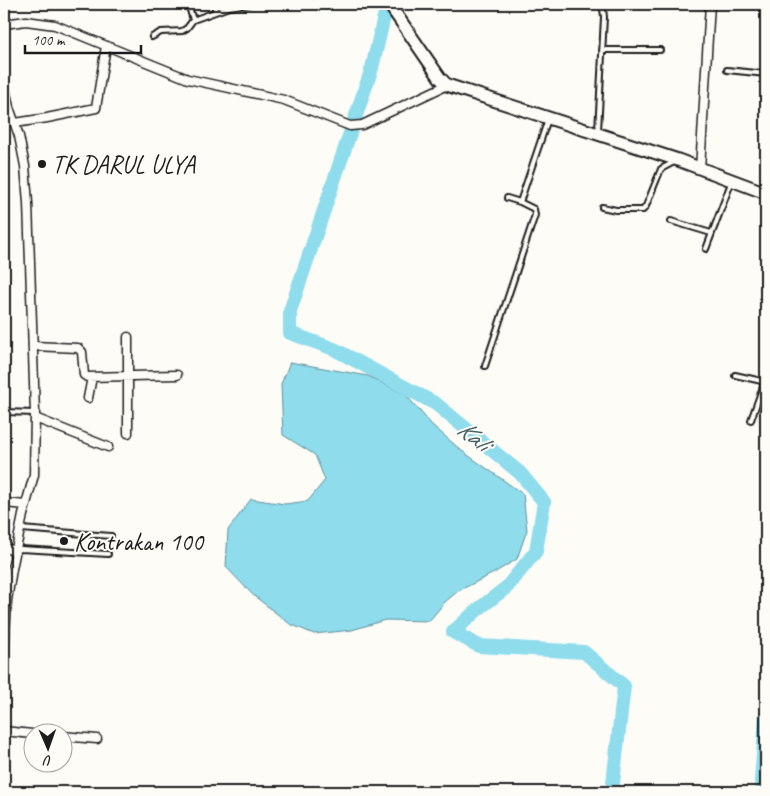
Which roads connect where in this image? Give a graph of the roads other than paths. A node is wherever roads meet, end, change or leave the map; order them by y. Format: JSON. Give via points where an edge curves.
{"nodes":[{"id":1,"x":188,"y":4,"type":"edge"},
{"id":2,"x":215,"y":4,"type":"edge"},
{"id":3,"x":249,"y":4,"type":"edge"},
{"id":4,"x":600,"y":4,"type":"edge"},
{"id":5,"x":710,"y":4,"type":"edge"},
{"id":6,"x":390,"y":5,"type":"edge"},
{"id":7,"x":215,"y":12,"type":"junction"},
{"id":8,"x":193,"y":20,"type":"junction"},
{"id":9,"x":4,"y":24,"type":"edge"},
{"id":10,"x":152,"y":37,"type":"dead end"},
{"id":11,"x":106,"y":46,"type":"junction"},
{"id":12,"x":602,"y":50,"type":"junction"},
{"id":13,"x":660,"y":50,"type":"dead end"},
{"id":14,"x":727,"y":70,"type":"dead end"},
{"id":15,"x":766,"y":74,"type":"edge"},
{"id":16,"x":4,"y":83,"type":"edge"},
{"id":17,"x":447,"y":85,"type":"junction"},
{"id":18,"x":4,"y":118,"type":"edge"},
{"id":19,"x":548,"y":119,"type":"junction"},
{"id":20,"x":14,"y":120,"type":"junction"},
{"id":21,"x":598,"y":134,"type":"junction"},
{"id":22,"x":678,"y":160,"type":"junction"},
{"id":23,"x":700,"y":169,"type":"junction"},
{"id":24,"x":732,"y":180,"type":"junction"},
{"id":25,"x":766,"y":193,"type":"edge"},
{"id":26,"x":507,"y":198,"type":"dead end"},
{"id":27,"x":520,"y":202,"type":"junction"},
{"id":28,"x":602,"y":207,"type":"dead end"},
{"id":29,"x":671,"y":221,"type":"dead end"},
{"id":30,"x":711,"y":234,"type":"junction"},
{"id":31,"x":706,"y":249,"type":"dead end"},
{"id":32,"x":128,"y":337,"type":"dead end"},
{"id":33,"x":33,"y":346,"type":"junction"},
{"id":34,"x":485,"y":366,"type":"dead end"},
{"id":35,"x":177,"y":375,"type":"dead end"},
{"id":36,"x":735,"y":375,"type":"dead end"},
{"id":37,"x":128,"y":376,"type":"junction"},
{"id":38,"x":92,"y":377,"type":"junction"},
{"id":39,"x":766,"y":381,"type":"edge"},
{"id":40,"x":88,"y":398,"type":"dead end"},
{"id":41,"x":4,"y":412,"type":"edge"},
{"id":42,"x":35,"y":416,"type":"junction"},
{"id":43,"x":751,"y":420,"type":"dead end"},
{"id":44,"x":128,"y":433,"type":"dead end"},
{"id":45,"x":108,"y":447,"type":"dead end"},
{"id":46,"x":4,"y":502,"type":"edge"},
{"id":47,"x":26,"y":506,"type":"junction"},
{"id":48,"x":20,"y":529,"type":"junction"},
{"id":49,"x":111,"y":536,"type":"dead end"},
{"id":50,"x":4,"y":548,"type":"edge"},
{"id":51,"x":16,"y":551,"type":"junction"},
{"id":52,"x":108,"y":554,"type":"dead end"},
{"id":53,"x":8,"y":569,"type":"edge"},
{"id":54,"x":4,"y":654,"type":"edge"},
{"id":55,"x":4,"y":731,"type":"edge"},
{"id":56,"x":22,"y":733,"type":"edge"},
{"id":57,"x":72,"y":737,"type":"edge"},
{"id":58,"x":97,"y":739,"type":"dead end"}],
"edges":[{"from":1,"to":8,"type":"lane"},
{"from":2,"to":7,"type":"lane"},
{"from":3,"to":7,"type":"lane"},
{"from":4,"to":12,"type":"lane","via":[[604,17]]},
{"from":5,"to":23,"type":"street"},
{"from":6,"to":17,"type":"street"},
{"from":7,"to":8,"type":"lane"},
{"from":8,"to":10,"type":"lane","via":[[182,31],[161,32]]},
{"from":9,"to":11,"type":"street","via":[[26,21],[55,25]]},
{"from":11,"to":17,"type":"street","via":[[188,80],[284,100],[350,126],[362,125]]},
{"from":11,"to":20,"type":"street","via":[[96,108],[47,118]]},
{"from":12,"to":13,"type":"lane"},
{"from":12,"to":21,"type":"lane"},
{"from":14,"to":15,"type":"lane"},
{"from":16,"to":20,"type":"street"},
{"from":17,"to":19,"type":"street"},
{"from":18,"to":20,"type":"street"},
{"from":19,"to":21,"type":"street"},
{"from":19,"to":27,"type":"lane"},
{"from":20,"to":33,"type":"street","via":[[25,166]]},
{"from":21,"to":22,"type":"street"},
{"from":22,"to":23,"type":"street"},
{"from":22,"to":28,"type":"lane","via":[[661,169],[643,210]]},
{"from":23,"to":24,"type":"street"},
{"from":24,"to":25,"type":"street"},
{"from":24,"to":30,"type":"lane"},
{"from":26,"to":27,"type":"lane"},
{"from":27,"to":34,"type":"lane","via":[[534,209],[535,214]]},
{"from":29,"to":30,"type":"lane"},
{"from":30,"to":31,"type":"lane"},
{"from":32,"to":37,"type":"street"},
{"from":33,"to":38,"type":"street","via":[[78,348],[84,357],[84,375]]},
{"from":33,"to":42,"type":"street"},
{"from":35,"to":37,"type":"street"},
{"from":36,"to":39,"type":"lane"},
{"from":37,"to":38,"type":"street"},
{"from":37,"to":44,"type":"street"},
{"from":38,"to":40,"type":"street"},
{"from":39,"to":43,"type":"lane"},
{"from":41,"to":42,"type":"lane"},
{"from":42,"to":45,"type":"street"},
{"from":42,"to":47,"type":"street","via":[[34,475]]},
{"from":46,"to":47,"type":"street"},
{"from":47,"to":48,"type":"street"},
{"from":48,"to":49,"type":"lane"},
{"from":48,"to":51,"type":"street"},
{"from":50,"to":51,"type":"street"},
{"from":51,"to":52,"type":"lane"},
{"from":51,"to":53,"type":"street"},
{"from":53,"to":54,"type":"street"},
{"from":55,"to":56,"type":"street"},
{"from":57,"to":58,"type":"street"}]}
